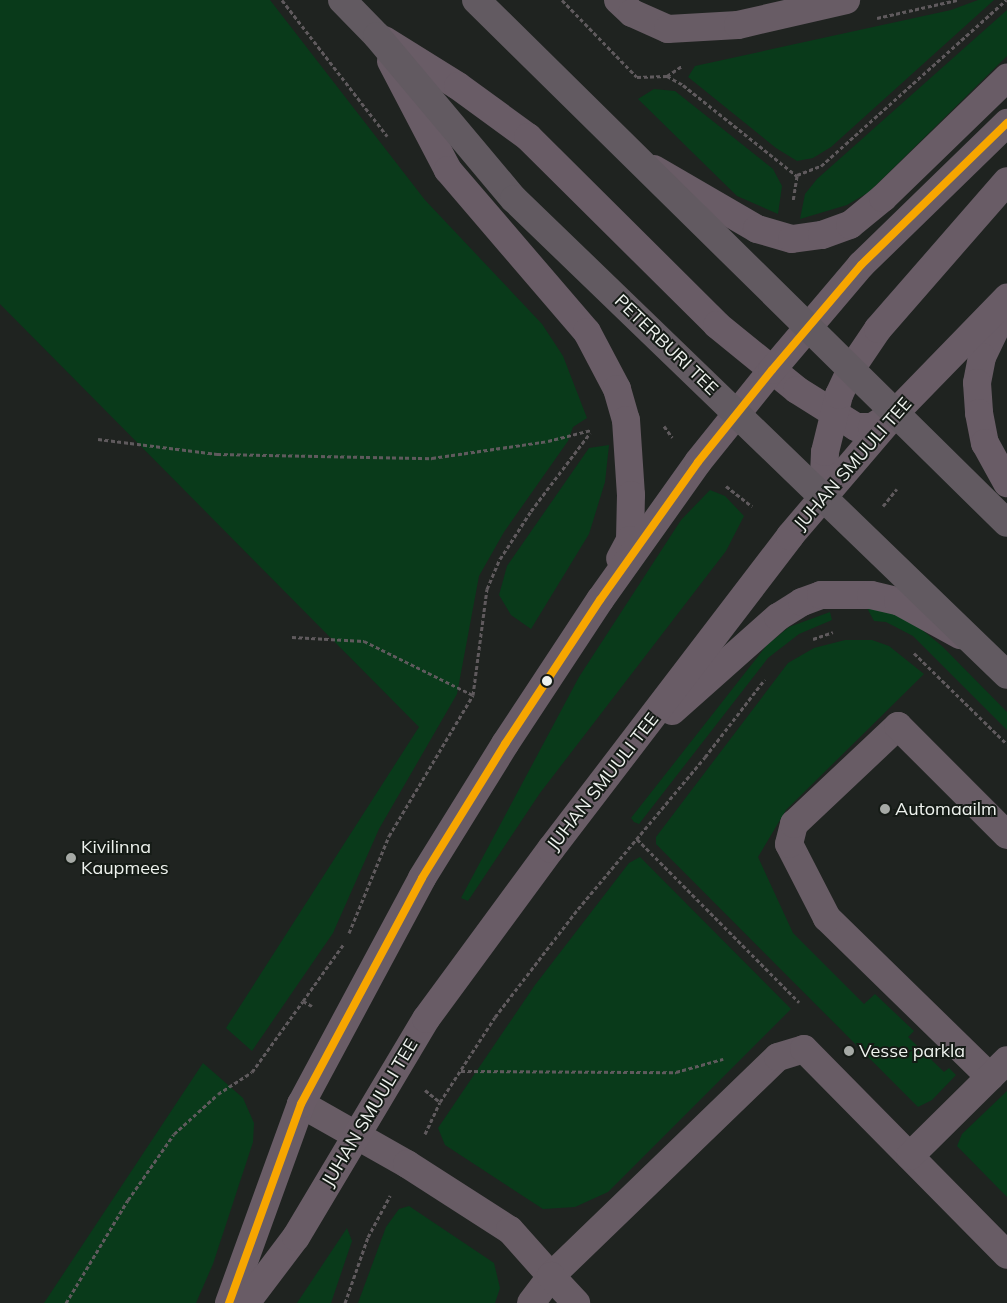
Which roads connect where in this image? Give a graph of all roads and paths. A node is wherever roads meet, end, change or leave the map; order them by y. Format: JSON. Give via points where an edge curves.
{"nodes":[{"id":1,"x":342,"y":0,"type":"edge"},
{"id":2,"x":476,"y":0,"type":"edge"},
{"id":3,"x":562,"y":0,"type":"edge"},
{"id":4,"x":618,"y":0,"type":"edge"},
{"id":5,"x":846,"y":0,"type":"edge"},
{"id":6,"x":1006,"y":0,"type":"edge"},
{"id":7,"x":377,"y":36,"type":"junction"},
{"id":8,"x":1007,"y":78,"type":"edge"},
{"id":9,"x":1007,"y":123,"type":"edge"},
{"id":10,"x":636,"y":158,"type":"junction"},
{"id":11,"x":797,"y":176,"type":"junction"},
{"id":12,"x":1007,"y":181,"type":"edge"},
{"id":13,"x":793,"y":203,"type":"dead end"},
{"id":14,"x":1007,"y":298,"type":"edge"},
{"id":15,"x":1007,"y":306,"type":"edge"},
{"id":16,"x":807,"y":327,"type":"junction"},
{"id":17,"x":851,"y":369,"type":"junction"},
{"id":18,"x":772,"y":370,"type":"junction"},
{"id":19,"x":895,"y":413,"type":"junction"},
{"id":20,"x":737,"y":414,"type":"junction"},
{"id":21,"x":835,"y":416,"type":"junction"},
{"id":22,"x":98,"y":439,"type":"dead end"},
{"id":23,"x":720,"y":481,"type":"dead end"},
{"id":24,"x":1007,"y":482,"type":"edge"},
{"id":25,"x":897,"y":489,"type":"dead end"},
{"id":26,"x":823,"y":498,"type":"junction"},
{"id":27,"x":752,"y":506,"type":"dead end"},
{"id":28,"x":878,"y":511,"type":"dead end"},
{"id":29,"x":1007,"y":523,"type":"edge"},
{"id":30,"x":600,"y":600,"type":"junction"},
{"id":31,"x":840,"y":630,"type":"dead end"},
{"id":32,"x":292,"y":637,"type":"dead end"},
{"id":33,"x":810,"y":640,"type":"dead end"},
{"id":34,"x":974,"y":643,"type":"junction"},
{"id":35,"x":908,"y":646,"type":"dead end"},
{"id":36,"x":772,"y":671,"type":"dead end"},
{"id":37,"x":1007,"y":675,"type":"edge"},
{"id":38,"x":472,"y":695,"type":"junction"},
{"id":39,"x":1007,"y":744,"type":"edge"},
{"id":40,"x":631,"y":747,"type":"junction"},
{"id":41,"x":1007,"y":835,"type":"edge"},
{"id":42,"x":637,"y":839,"type":"junction"},
{"id":43,"x":303,"y":1001,"type":"junction"},
{"id":44,"x":799,"y":1002,"type":"dead end"},
{"id":45,"x":344,"y":1025,"type":"junction"},
{"id":46,"x":731,"y":1056,"type":"dead end"},
{"id":47,"x":396,"y":1066,"type":"junction"},
{"id":48,"x":999,"y":1068,"type":"edge"},
{"id":49,"x":460,"y":1071,"type":"junction"},
{"id":50,"x":440,"y":1102,"type":"junction"},
{"id":51,"x":301,"y":1104,"type":"junction"},
{"id":52,"x":356,"y":1136,"type":"junction"},
{"id":53,"x":910,"y":1156,"type":"junction"},
{"id":54,"x":407,"y":1164,"type":"junction"},
{"id":55,"x":1007,"y":1254,"type":"edge"},
{"id":56,"x":551,"y":1276,"type":"junction"},
{"id":57,"x":66,"y":1303,"type":"edge"},
{"id":58,"x":229,"y":1303,"type":"edge"},
{"id":59,"x":246,"y":1303,"type":"edge"},
{"id":60,"x":345,"y":1303,"type":"edge"},
{"id":61,"x":531,"y":1303,"type":"edge"},
{"id":62,"x":576,"y":1303,"type":"edge"}],
"edges":[{"from":1,"to":7,"type":"highway","name":"PETERBURI TEE"},
{"from":2,"to":10,"type":"highway"},
{"from":3,"to":11,"type":"path","via":[[637,77],[667,76],[683,85]]},
{"from":4,"to":5,"type":"lane","via":[[632,13],[668,29],[738,25]]},
{"from":6,"to":11,"type":"path","via":[[820,166]]},
{"from":7,"to":18,"type":"main road","via":[[458,86],[528,137],[717,326]]},
{"from":7,"to":20,"type":"highway","name":"PETERBURI TEE","via":[[514,199]]},
{"from":7,"to":30,"type":"main road","via":[[448,170],[587,332],[617,389],[626,420],[630,458],[630,540]]},
{"from":8,"to":10,"type":"main road","via":[[882,198],[850,225],[822,235],[792,239],[757,229]]},
{"from":9,"to":16,"type":"main road","via":[[861,265]]},
{"from":10,"to":16,"type":"highway"},
{"from":11,"to":13,"type":"path"},
{"from":12,"to":17,"type":"main road","via":[[878,329]]},
{"from":14,"to":19,"type":"main road","name":"JUHAN SMUULI TEE"},
{"from":15,"to":24,"type":"main road","via":[[982,358],[977,383],[986,443]]},
{"from":16,"to":17,"type":"highway"},
{"from":16,"to":18,"type":"main road"},
{"from":17,"to":19,"type":"highway"},
{"from":17,"to":21,"type":"main road"},
{"from":18,"to":20,"type":"main road"},
{"from":18,"to":21,"type":"main road"},
{"from":19,"to":21,"type":"main road","via":[[872,427],[856,427]]},
{"from":19,"to":26,"type":"main road","name":"JUHAN SMUULI TEE"},
{"from":19,"to":29,"type":"highway"},
{"from":20,"to":26,"type":"highway","name":"PETERBURI TEE"},
{"from":20,"to":30,"type":"main road","via":[[698,462]]},
{"from":21,"to":26,"type":"main road","via":[[825,452]]},
{"from":22,"to":38,"type":"path","via":[[217,454],[432,458],[548,441],[594,429],[580,442],[500,559],[487,590]]},
{"from":23,"to":27,"type":"path"},
{"from":25,"to":28,"type":"path"},
{"from":26,"to":34,"type":"highway","name":"PETERBURI TEE"},
{"from":26,"to":40,"type":"main road","name":"JUHAN SMUULI TEE","via":[[762,571]]},
{"from":30,"to":45,"type":"main road","via":[[422,878]]},
{"from":31,"to":33,"type":"path"},
{"from":32,"to":38,"type":"path","via":[[364,642]]},
{"from":34,"to":37,"type":"highway","name":"PETERBURI TEE"},
{"from":34,"to":40,"type":"main road","via":[[898,601],[871,595],[821,595],[778,617]]},
{"from":35,"to":39,"type":"path"},
{"from":36,"to":42,"type":"path"},
{"from":38,"to":43,"type":"path","via":[[389,836],[346,940]]},
{"from":40,"to":47,"type":"main road","name":"JUHAN SMUULI TEE","via":[[455,980]]},
{"from":41,"to":48,"type":"lane","via":[[898,726],[794,824],[789,844],[826,918]]},
{"from":42,"to":44,"type":"path"},
{"from":42,"to":49,"type":"path","via":[[495,1017]]},
{"from":43,"to":45,"type":"path"},
{"from":43,"to":57,"type":"path","via":[[252,1072],[218,1094],[174,1134],[128,1200]]},
{"from":45,"to":51,"type":"main road"},
{"from":46,"to":49,"type":"path","via":[[676,1072]]},
{"from":47,"to":50,"type":"path"},
{"from":47,"to":52,"type":"main road","name":"JUHAN SMUULI TEE"},
{"from":48,"to":53,"type":"lane"},
{"from":49,"to":50,"type":"path"},
{"from":50,"to":54,"type":"path"},
{"from":51,"to":52,"type":"lane"},
{"from":51,"to":58,"type":"main road"},
{"from":52,"to":54,"type":"lane"},
{"from":52,"to":59,"type":"main road","name":"JUHAN SMUULI TEE","via":[[296,1237]]},
{"from":53,"to":55,"type":"lane"},
{"from":53,"to":56,"type":"lane","via":[[804,1049],[778,1057]]},
{"from":54,"to":56,"type":"lane","via":[[510,1230]]},
{"from":54,"to":60,"type":"path","via":[[368,1237]]},
{"from":56,"to":61,"type":"lane"},
{"from":56,"to":62,"type":"lane"}]}
